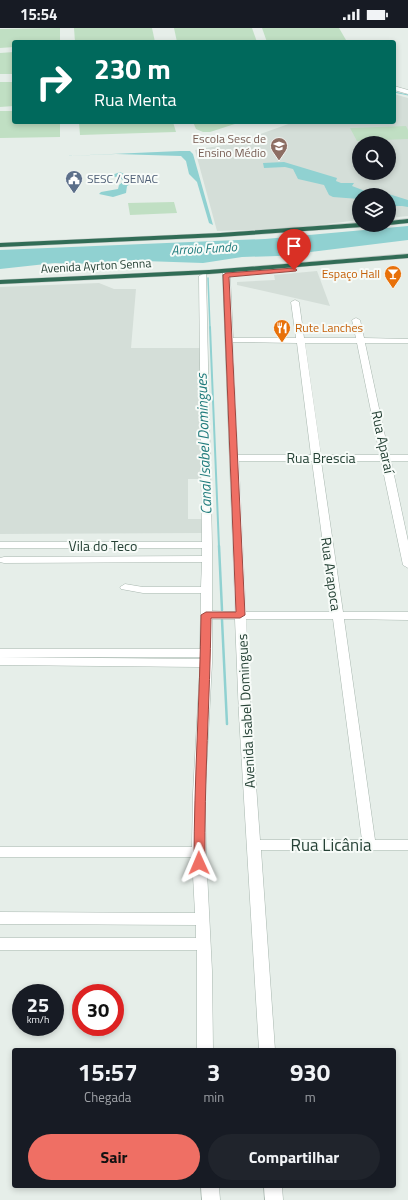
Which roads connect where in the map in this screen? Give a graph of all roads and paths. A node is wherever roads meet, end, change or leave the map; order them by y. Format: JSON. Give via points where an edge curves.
{"nodes":[{"id":1,"x":396,"y":89,"type":"edge"},
{"id":2,"x":408,"y":92,"type":"edge"},
{"id":3,"x":408,"y":221,"type":"edge"},
{"id":4,"x":396,"y":222,"type":"edge"},
{"id":5,"x":352,"y":226,"type":"edge"},
{"id":6,"x":0,"y":244,"type":"edge"},
{"id":7,"x":408,"y":251,"type":"edge"},
{"id":8,"x":408,"y":256,"type":"edge"},
{"id":9,"x":371,"y":259,"type":"junction"},
{"id":10,"x":408,"y":260,"type":"edge"},
{"id":11,"x":281,"y":271,"type":"junction"},
{"id":12,"x":226,"y":275,"type":"junction"},
{"id":13,"x":0,"y":276,"type":"edge"},
{"id":14,"x":203,"y":276,"type":"junction"},
{"id":15,"x":0,"y":282,"type":"edge"},
{"id":16,"x":0,"y":286,"type":"edge"},
{"id":17,"x":295,"y":302,"type":"dead end"},
{"id":18,"x":356,"y":320,"type":"dead end"},
{"id":19,"x":230,"y":340,"type":"junction"},
{"id":20,"x":300,"y":341,"type":"junction"},
{"id":21,"x":360,"y":341,"type":"junction"},
{"id":22,"x":408,"y":341,"type":"edge"},
{"id":23,"x":315,"y":457,"type":"junction"},
{"id":24,"x":234,"y":458,"type":"junction"},
{"id":25,"x":386,"y":458,"type":"junction"},
{"id":26,"x":408,"y":458,"type":"edge"},
{"id":27,"x":0,"y":545,"type":"edge"},
{"id":28,"x":207,"y":545,"type":"junction"},
{"id":29,"x":57,"y":546,"type":"junction"},
{"id":30,"x":56,"y":559,"type":"junction"},
{"id":31,"x":4,"y":560,"type":"dead end"},
{"id":32,"x":206,"y":560,"type":"junction"},
{"id":33,"x":408,"y":565,"type":"edge"},
{"id":34,"x":125,"y":587,"type":"dead end"},
{"id":35,"x":206,"y":590,"type":"junction"},
{"id":36,"x":206,"y":615,"type":"junction"},
{"id":37,"x":240,"y":615,"type":"junction"},
{"id":38,"x":337,"y":615,"type":"junction"},
{"id":39,"x":408,"y":616,"type":"edge"},
{"id":40,"x":0,"y":653,"type":"edge"},
{"id":41,"x":67,"y":657,"type":"junction"},
{"id":42,"x":206,"y":658,"type":"junction"},
{"id":43,"x":0,"y":662,"type":"edge"},
{"id":44,"x":254,"y":845,"type":"junction"},
{"id":45,"x":369,"y":845,"type":"junction"},
{"id":46,"x":408,"y":845,"type":"edge"},
{"id":47,"x":0,"y":852,"type":"edge"},
{"id":48,"x":199,"y":852,"type":"junction"},
{"id":49,"x":0,"y":918,"type":"edge"},
{"id":50,"x":202,"y":919,"type":"junction"},
{"id":51,"x":0,"y":944,"type":"edge"},
{"id":52,"x":204,"y":944,"type":"junction"},
{"id":53,"x":205,"y":1048,"type":"edge"},
{"id":54,"x":268,"y":1048,"type":"edge"},
{"id":55,"x":210,"y":1188,"type":"edge"},
{"id":56,"x":273,"y":1188,"type":"edge"},
{"id":57,"x":211,"y":1200,"type":"edge"},
{"id":58,"x":274,"y":1200,"type":"edge"}],
"edges":[{"from":1,"to":2,"type":"street"},
{"from":3,"to":4,"type":"highway"},
{"from":5,"to":6,"type":"highway","name":"Avenida Ayrton Senna","via":[[220,236]]},
{"from":7,"to":13,"type":"highway","name":"Avenida Ayrton Senna","via":[[201,268]]},
{"from":8,"to":9,"type":"highway","name":"Avenida Ayrton Senna"},
{"from":9,"to":11,"type":"highway"},
{"from":9,"to":15,"type":"highway","name":"Avenida Ayrton Senna","via":[[209,272]]},
{"from":10,"to":11,"type":"highway","name":"Avenida Ayrton Senna"},
{"from":11,"to":12,"type":"highway","name":"Avenida Ayrton Senna"},
{"from":12,"to":14,"type":"highway","name":"Avenida Ayrton Senna"},
{"from":12,"to":19,"type":"street","name":"Avenida Isabel Domingues"},
{"from":14,"to":16,"type":"highway","name":"Avenida Ayrton Senna"},
{"from":14,"to":28,"type":"street"},
{"from":17,"to":20,"type":"street","name":"Rua Arapoca"},
{"from":18,"to":21,"type":"street","name":"Rua Aparaí"},
{"from":19,"to":20,"type":"street"},
{"from":19,"to":24,"type":"street","name":"Avenida Isabel Domingues"},
{"from":20,"to":21,"type":"street"},
{"from":20,"to":23,"type":"street","name":"Rua Arapoca"},
{"from":21,"to":22,"type":"street"},
{"from":21,"to":25,"type":"street","name":"Rua Aparaí"},
{"from":23,"to":24,"type":"street","name":"Rua Brescia"},
{"from":23,"to":25,"type":"street","name":"Rua Brescia"},
{"from":23,"to":38,"type":"street","name":"Rua Arapoca"},
{"from":24,"to":37,"type":"street","name":"Avenida Isabel Domingues"},
{"from":25,"to":26,"type":"street","name":"Rua Brescia"},
{"from":25,"to":33,"type":"street","name":"Rua Aparaí"},
{"from":27,"to":29,"type":"street","name":"Vila do Teco"},
{"from":28,"to":29,"type":"street","name":"Vila do Teco"},
{"from":28,"to":32,"type":"street"},
{"from":29,"to":30,"type":"street"},
{"from":30,"to":31,"type":"street"},
{"from":30,"to":32,"type":"street"},
{"from":32,"to":35,"type":"street"},
{"from":34,"to":35,"type":"street","via":[[143,590]]},
{"from":35,"to":36,"type":"street"},
{"from":36,"to":37,"type":"street"},
{"from":36,"to":42,"type":"street"},
{"from":37,"to":38,"type":"street"},
{"from":37,"to":44,"type":"street","name":"Avenida Isabel Domingues"},
{"from":38,"to":39,"type":"street"},
{"from":38,"to":45,"type":"street","name":"Rua Arapoca"},
{"from":40,"to":41,"type":"street"},
{"from":41,"to":42,"type":"street"},
{"from":41,"to":43,"type":"street"},
{"from":42,"to":48,"type":"street","via":[[199,788]]},
{"from":44,"to":45,"type":"street","name":"Rua Licânia"},
{"from":44,"to":54,"type":"street","name":"Avenida Isabel Domingues"},
{"from":45,"to":46,"type":"street","name":"Rua Licânia"},
{"from":47,"to":48,"type":"street"},
{"from":48,"to":50,"type":"street"},
{"from":49,"to":50,"type":"street"},
{"from":50,"to":52,"type":"street"},
{"from":51,"to":52,"type":"street"},
{"from":52,"to":53,"type":"street"},
{"from":55,"to":57,"type":"street"},
{"from":56,"to":58,"type":"street"}]}
